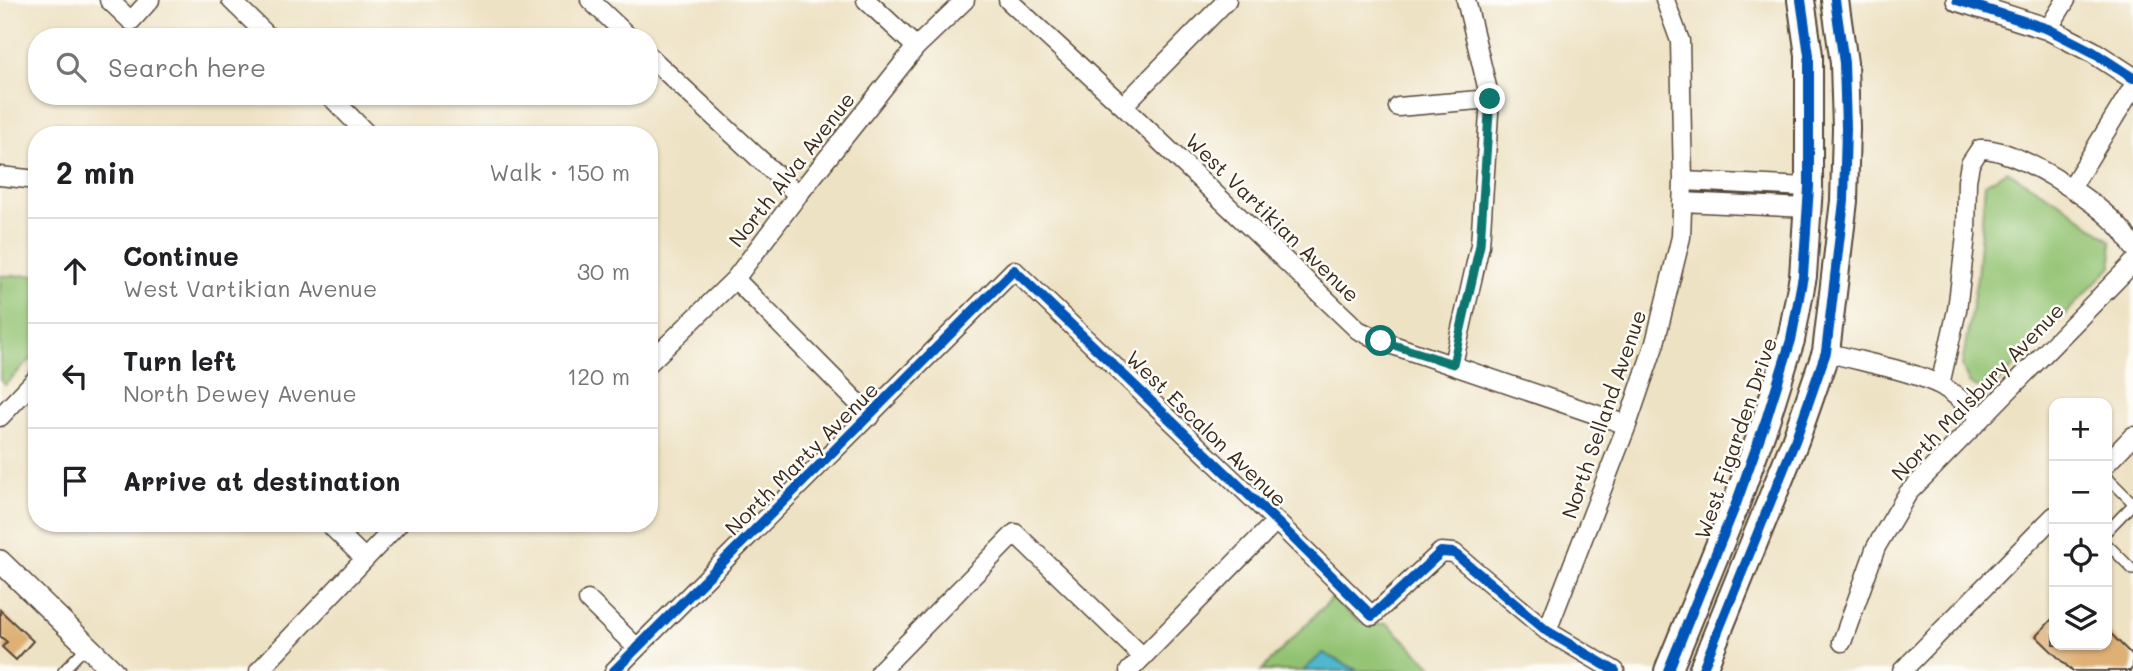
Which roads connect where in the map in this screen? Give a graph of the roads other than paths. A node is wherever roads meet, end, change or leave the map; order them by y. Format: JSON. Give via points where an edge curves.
{"nodes":[{"id":1,"x":109,"y":0,"type":"edge"},
{"id":2,"x":150,"y":0,"type":"edge"},
{"id":3,"x":232,"y":0,"type":"edge"},
{"id":4,"x":590,"y":0,"type":"edge"},
{"id":5,"x":866,"y":0,"type":"edge"},
{"id":6,"x":965,"y":0,"type":"edge"},
{"id":7,"x":1008,"y":0,"type":"edge"},
{"id":8,"x":1227,"y":0,"type":"edge"},
{"id":9,"x":1466,"y":0,"type":"edge"},
{"id":10,"x":1665,"y":0,"type":"edge"},
{"id":11,"x":1801,"y":0,"type":"edge"},
{"id":12,"x":1835,"y":0,"type":"edge"},
{"id":13,"x":1957,"y":0,"type":"edge"},
{"id":14,"x":2066,"y":0,"type":"edge"},
{"id":15,"x":260,"y":28,"type":"edge"},
{"id":16,"x":620,"y":28,"type":"edge"},
{"id":17,"x":2048,"y":29,"type":"junction"},
{"id":18,"x":916,"y":47,"type":"junction"},
{"id":19,"x":658,"y":64,"type":"edge"},
{"id":20,"x":2133,"y":78,"type":"edge"},
{"id":21,"x":2133,"y":87,"type":"edge"},
{"id":22,"x":1490,"y":99,"type":"junction"},
{"id":23,"x":340,"y":105,"type":"edge"},
{"id":24,"x":1124,"y":106,"type":"junction"},
{"id":25,"x":1398,"y":107,"type":"dead end"},
{"id":26,"x":360,"y":126,"type":"edge"},
{"id":27,"x":0,"y":176,"type":"edge"},
{"id":28,"x":28,"y":179,"type":"edge"},
{"id":29,"x":1683,"y":181,"type":"junction"},
{"id":30,"x":2071,"y":188,"type":"junction"},
{"id":31,"x":798,"y":195,"type":"junction"},
{"id":32,"x":1808,"y":198,"type":"junction"},
{"id":33,"x":1682,"y":202,"type":"junction"},
{"id":34,"x":2133,"y":247,"type":"edge"},
{"id":35,"x":1837,"y":262,"type":"junction"},
{"id":36,"x":2133,"y":263,"type":"edge"},
{"id":37,"x":1014,"y":270,"type":"joint"},
{"id":38,"x":735,"y":279,"type":"junction"},
{"id":39,"x":1826,"y":352,"type":"junction"},
{"id":40,"x":658,"y":354,"type":"edge"},
{"id":41,"x":1453,"y":364,"type":"junction"},
{"id":42,"x":1940,"y":385,"type":"junction"},
{"id":43,"x":28,"y":387,"type":"edge"},
{"id":44,"x":871,"y":415,"type":"junction"},
{"id":45,"x":0,"y":416,"type":"edge"},
{"id":46,"x":1980,"y":418,"type":"junction"},
{"id":47,"x":1627,"y":425,"type":"junction"},
{"id":48,"x":2133,"y":436,"type":"edge"},
{"id":49,"x":2109,"y":461,"type":"edge"},
{"id":50,"x":2112,"y":482,"type":"edge"},
{"id":51,"x":2133,"y":503,"type":"edge"},
{"id":52,"x":1276,"y":521,"type":"junction"},
{"id":53,"x":2049,"y":521,"type":"edge"},
{"id":54,"x":2112,"y":526,"type":"edge"},
{"id":55,"x":337,"y":532,"type":"edge"},
{"id":56,"x":391,"y":532,"type":"edge"},
{"id":57,"x":2112,"y":549,"type":"edge"},
{"id":58,"x":365,"y":559,"type":"junction"},
{"id":59,"x":0,"y":561,"type":"edge"},
{"id":60,"x":2133,"y":570,"type":"edge"},
{"id":61,"x":587,"y":600,"type":"dead end"},
{"id":62,"x":1547,"y":631,"type":"junction"},
{"id":63,"x":1679,"y":642,"type":"junction"},
{"id":64,"x":1842,"y":642,"type":"dead end"},
{"id":65,"x":86,"y":646,"type":"junction"},
{"id":66,"x":637,"y":648,"type":"junction"},
{"id":67,"x":1143,"y":657,"type":"junction"},
{"id":68,"x":621,"y":668,"type":"edge"},
{"id":69,"x":63,"y":671,"type":"edge"},
{"id":70,"x":113,"y":671,"type":"edge"},
{"id":71,"x":259,"y":671,"type":"edge"},
{"id":72,"x":880,"y":671,"type":"edge"},
{"id":73,"x":1129,"y":671,"type":"edge"},
{"id":74,"x":1615,"y":671,"type":"edge"},
{"id":75,"x":1668,"y":671,"type":"edge"},
{"id":76,"x":1685,"y":671,"type":"edge"},
{"id":77,"x":1702,"y":671,"type":"edge"},
{"id":78,"x":1902,"y":671,"type":"edge"}],
"edges":[{"from":1,"to":2,"type":"street","via":[[131,21]]},
{"from":3,"to":15,"type":"street"},
{"from":4,"to":16,"type":"street"},
{"from":5,"to":18,"type":"street"},
{"from":6,"to":18,"type":"street","name":"North Alva Avenue"},
{"from":7,"to":24,"type":"street","name":"West Vartikian Avenue"},
{"from":8,"to":24,"type":"street"},
{"from":9,"to":22,"type":"street"},
{"from":10,"to":29,"type":"street","name":"North Selland Avenue","via":[[1680,41]]},
{"from":11,"to":32,"type":"main road","name":"West Figarden Drive","via":[[1809,55]]},
{"from":12,"to":35,"type":"main road","via":[[1844,63],[1846,128]]},
{"from":13,"to":17,"type":"street"},
{"from":14,"to":17,"type":"street"},
{"from":17,"to":20,"type":"street"},
{"from":18,"to":31,"type":"street","name":"North Alva Avenue"},
{"from":19,"to":31,"type":"street"},
{"from":21,"to":30,"type":"street"},
{"from":22,"to":25,"type":"street"},
{"from":22,"to":41,"type":"street","via":[[1480,245]]},
{"from":23,"to":26,"type":"street"},
{"from":24,"to":41,"type":"street","name":"West Vartikian Avenue","via":[[1359,330]]},
{"from":27,"to":28,"type":"street"},
{"from":29,"to":32,"type":"street"},
{"from":29,"to":33,"type":"street","name":"North Selland Avenue"},
{"from":30,"to":34,"type":"street","via":[[2120,228]]},
{"from":30,"to":42,"type":"street","via":[[1993,148],[1980,149],[1970,164],[1958,310]]},
{"from":31,"to":38,"type":"street","name":"North Alva Avenue"},
{"from":32,"to":33,"type":"street"},
{"from":32,"to":35,"type":"main road","via":[[1823,208]]},
{"from":32,"to":63,"type":"main road","name":"West Figarden Drive","via":[[1803,276],[1791,340],[1736,503]]},
{"from":33,"to":47,"type":"street","name":"North Selland Avenue","via":[[1681,237],[1655,343]]},
{"from":35,"to":39,"type":"main road"},
{"from":36,"to":46,"type":"street","name":"North Malsbury Avenue"},
{"from":37,"to":44,"type":"street","name":"North Marty Avenue"},
{"from":37,"to":52,"type":"street","name":"West Escalon Avenue"},
{"from":38,"to":40,"type":"street","name":"North Alva Avenue"},
{"from":38,"to":44,"type":"street"},
{"from":39,"to":42,"type":"street"},
{"from":39,"to":77,"type":"main road"},
{"from":41,"to":47,"type":"street","name":"West Vartikian Avenue"},
{"from":42,"to":46,"type":"street"},
{"from":43,"to":45,"type":"street"},
{"from":44,"to":66,"type":"street","name":"North Marty Avenue"},
{"from":46,"to":64,"type":"street","name":"North Malsbury Avenue","via":[[1908,494],[1876,547]]},
{"from":47,"to":62,"type":"street","name":"North Selland Avenue"},
{"from":48,"to":49,"type":"street"},
{"from":50,"to":51,"type":"lane"},
{"from":51,"to":54,"type":"lane"},
{"from":52,"to":62,"type":"street","name":"West Escalon Avenue","via":[[1372,616],[1441,552],[1454,553]]},
{"from":52,"to":67,"type":"street"},
{"from":53,"to":78,"type":"street"},
{"from":55,"to":58,"type":"street"},
{"from":56,"to":58,"type":"street"},
{"from":57,"to":60,"type":"lane"},
{"from":58,"to":71,"type":"street"},
{"from":59,"to":65,"type":"street"},
{"from":61,"to":66,"type":"street"},
{"from":62,"to":74,"type":"street"},
{"from":63,"to":75,"type":"main road","name":"West Figarden Drive"},
{"from":63,"to":76,"type":"main road","via":[[1689,656]]},
{"from":65,"to":69,"type":"lane"},
{"from":65,"to":70,"type":"street"},
{"from":66,"to":68,"type":"street","name":"North Marty Avenue"},
{"from":67,"to":72,"type":"street","via":[[1015,533]]},
{"from":67,"to":73,"type":"street"}]}
